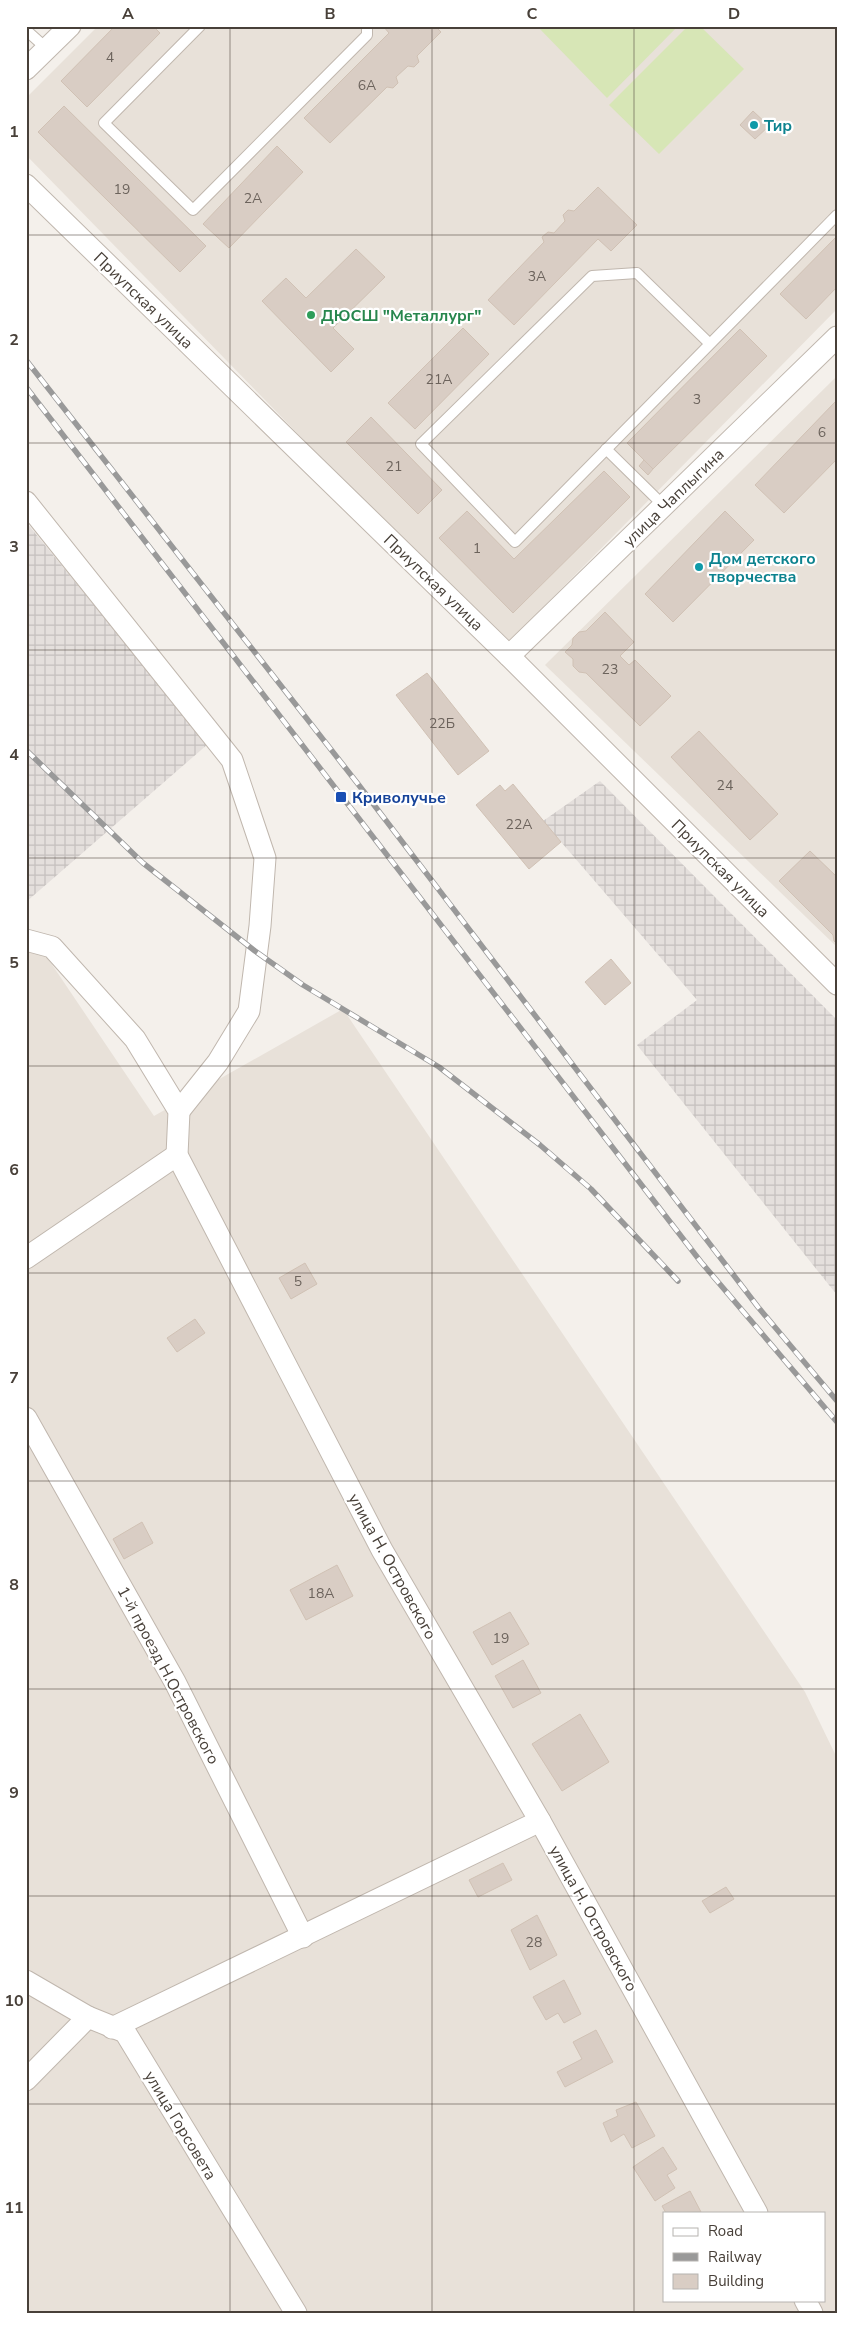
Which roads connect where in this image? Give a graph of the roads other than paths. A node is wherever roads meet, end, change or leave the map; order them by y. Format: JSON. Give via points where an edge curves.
{"nodes":[{"id":1,"x":70,"y":26,"type":"edge"},
{"id":2,"x":367,"y":26,"type":"edge"},
{"id":3,"x":193,"y":28,"type":"edge"},
{"id":4,"x":26,"y":30,"type":"edge"},
{"id":5,"x":46,"y":48,"type":"junction"},
{"id":6,"x":26,"y":69,"type":"edge"},
{"id":7,"x":26,"y":186,"type":"edge"},
{"id":8,"x":837,"y":215,"type":"edge"},
{"id":9,"x":837,"y":337,"type":"edge"},
{"id":10,"x":710,"y":344,"type":"junction"},
{"id":11,"x":606,"y":449,"type":"junction"},
{"id":12,"x":26,"y":502,"type":"edge"},
{"id":13,"x":664,"y":506,"type":"junction"},
{"id":14,"x":509,"y":656,"type":"junction"},
{"id":15,"x":27,"y":940,"type":"edge"},
{"id":16,"x":837,"y":984,"type":"edge"},
{"id":17,"x":179,"y":1111,"type":"junction"},
{"id":18,"x":177,"y":1155,"type":"junction"},
{"id":19,"x":26,"y":1258,"type":"edge"},
{"id":20,"x":26,"y":1418,"type":"edge"},
{"id":21,"x":540,"y":1821,"type":"junction"},
{"id":22,"x":303,"y":1937,"type":"junction"},
{"id":23,"x":26,"y":1981,"type":"edge"},
{"id":24,"x":88,"y":2017,"type":"junction"},
{"id":25,"x":112,"y":2028,"type":"junction"},
{"id":26,"x":26,"y":2080,"type":"edge"},
{"id":27,"x":756,"y":2212,"type":"edge"},
{"id":28,"x":296,"y":2313,"type":"edge"}],
"edges":[{"from":1,"to":5,"type":"street"},
{"from":2,"to":3,"type":"lane","via":[[367,35],[193,210],[104,123]]},
{"from":4,"to":5,"type":"lane"},
{"from":5,"to":6,"type":"street"},
{"from":7,"to":14,"type":"street","name":"Приупская улица"},
{"from":8,"to":10,"type":"lane"},
{"from":9,"to":13,"type":"street","name":"улица Чаплыгина"},
{"from":10,"to":11,"type":"lane"},
{"from":10,"to":11,"type":"lane","via":[[637,273],[592,276],[421,444],[515,542]]},
{"from":11,"to":13,"type":"lane"},
{"from":12,"to":17,"type":"street","via":[[232,760],[265,858],[249,1012],[218,1062]]},
{"from":13,"to":14,"type":"street","name":"улица Чаплыгина"},
{"from":14,"to":16,"type":"street","name":"Приупская улица"},
{"from":15,"to":17,"type":"street","via":[[52,947],[135,1040]]},
{"from":17,"to":18,"type":"street"},
{"from":18,"to":19,"type":"street"},
{"from":18,"to":21,"type":"street","name":"улица Н. Островского","via":[[382,1550]]},
{"from":20,"to":22,"type":"street","name":"1-й проезд Н.Островского","via":[[175,1682]]},
{"from":21,"to":22,"type":"street"},
{"from":21,"to":27,"type":"street","name":"улица Н. Островского"},
{"from":22,"to":25,"type":"street"},
{"from":23,"to":24,"type":"street","name":"улица Горсовета"},
{"from":24,"to":25,"type":"street","name":"улица Горсовета"},
{"from":24,"to":26,"type":"street"},
{"from":25,"to":28,"type":"street","name":"улица Горсовета","via":[[125,2032]]}]}
